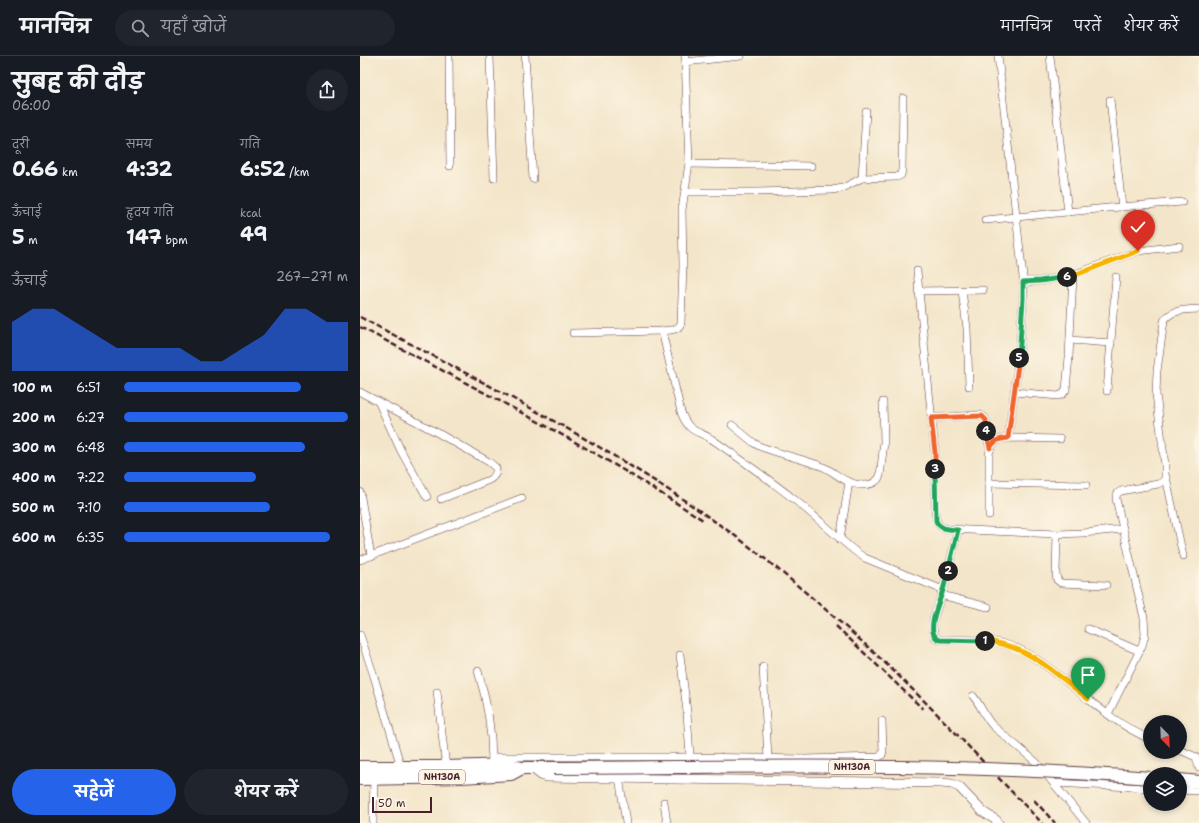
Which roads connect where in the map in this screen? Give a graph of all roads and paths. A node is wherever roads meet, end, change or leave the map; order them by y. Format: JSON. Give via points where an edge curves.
{"nodes":[{"id":1,"x":449,"y":56,"type":"edge"},
{"id":2,"x":490,"y":56,"type":"edge"},
{"id":3,"x":525,"y":56,"type":"edge"},
{"id":4,"x":741,"y":56,"type":"edge"},
{"id":5,"x":998,"y":56,"type":"edge"},
{"id":6,"x":1050,"y":56,"type":"edge"},
{"id":7,"x":685,"y":59,"type":"edge"},
{"id":8,"x":902,"y":98,"type":"dead end"},
{"id":9,"x":1110,"y":100,"type":"dead end"},
{"id":10,"x":866,"y":112,"type":"dead end"},
{"id":11,"x":689,"y":164,"type":"junction"},
{"id":12,"x":450,"y":166,"type":"dead end"},
{"id":13,"x":811,"y":166,"type":"dead end"},
{"id":14,"x":494,"y":178,"type":"dead end"},
{"id":15,"x":862,"y":178,"type":"junction"},
{"id":16,"x":533,"y":180,"type":"dead end"},
{"id":17,"x":685,"y":192,"type":"junction"},
{"id":18,"x":1182,"y":202,"type":"dead end"},
{"id":19,"x":1122,"y":207,"type":"junction"},
{"id":20,"x":1068,"y":212,"type":"junction"},
{"id":21,"x":1016,"y":217,"type":"junction"},
{"id":22,"x":985,"y":220,"type":"dead end"},
{"id":23,"x":1179,"y":246,"type":"dead end"},
{"id":24,"x":917,"y":271,"type":"dead end"},
{"id":25,"x":1073,"y":275,"type":"junction"},
{"id":26,"x":1116,"y":276,"type":"dead end"},
{"id":27,"x":1023,"y":282,"type":"junction"},
{"id":28,"x":962,"y":290,"type":"junction"},
{"id":29,"x":983,"y":290,"type":"dead end"},
{"id":30,"x":918,"y":291,"type":"junction"},
{"id":31,"x":1199,"y":309,"type":"edge"},
{"id":32,"x":662,"y":331,"type":"junction"},
{"id":33,"x":573,"y":333,"type":"dead end"},
{"id":34,"x":1070,"y":340,"type":"junction"},
{"id":35,"x":1111,"y":343,"type":"junction"},
{"id":36,"x":969,"y":386,"type":"dead end"},
{"id":37,"x":1107,"y":391,"type":"dead end"},
{"id":38,"x":360,"y":392,"type":"edge"},
{"id":39,"x":1015,"y":392,"type":"junction"},
{"id":40,"x":378,"y":401,"type":"junction"},
{"id":41,"x":883,"y":402,"type":"dead end"},
{"id":42,"x":931,"y":418,"type":"junction"},
{"id":43,"x":732,"y":425,"type":"dead end"},
{"id":44,"x":1008,"y":438,"type":"junction"},
{"id":45,"x":1060,"y":440,"type":"dead end"},
{"id":46,"x":990,"y":448,"type":"junction"},
{"id":47,"x":1166,"y":478,"type":"junction"},
{"id":48,"x":849,"y":482,"type":"junction"},
{"id":49,"x":989,"y":483,"type":"junction"},
{"id":50,"x":1086,"y":485,"type":"dead end"},
{"id":51,"x":360,"y":492,"type":"edge"},
{"id":52,"x":427,"y":497,"type":"dead end"},
{"id":53,"x":522,"y":498,"type":"dead end"},
{"id":54,"x":441,"y":499,"type":"dead end"},
{"id":55,"x":989,"y":515,"type":"dead end"},
{"id":56,"x":1123,"y":529,"type":"junction"},
{"id":57,"x":958,"y":530,"type":"junction"},
{"id":58,"x":1058,"y":534,"type":"junction"},
{"id":59,"x":840,"y":539,"type":"junction"},
{"id":60,"x":371,"y":556,"type":"junction"},
{"id":61,"x":1183,"y":556,"type":"dead end"},
{"id":62,"x":360,"y":560,"type":"edge"},
{"id":63,"x":1106,"y":585,"type":"dead end"},
{"id":64,"x":942,"y":593,"type":"junction"},
{"id":65,"x":988,"y":607,"type":"dead end"},
{"id":66,"x":1088,"y":629,"type":"dead end"},
{"id":67,"x":360,"y":635,"type":"edge"},
{"id":68,"x":1139,"y":651,"type":"junction"},
{"id":69,"x":680,"y":655,"type":"dead end"},
{"id":70,"x":763,"y":666,"type":"dead end"},
{"id":71,"x":478,"y":671,"type":"dead end"},
{"id":72,"x":437,"y":692,"type":"dead end"},
{"id":73,"x":973,"y":696,"type":"dead end"},
{"id":74,"x":1108,"y":714,"type":"junction"},
{"id":75,"x":882,"y":721,"type":"dead end"},
{"id":76,"x":1143,"y":735,"type":"edge"},
{"id":77,"x":1187,"y":753,"type":"edge"},
{"id":78,"x":690,"y":757,"type":"junction"},
{"id":79,"x":768,"y":758,"type":"junction"},
{"id":80,"x":492,"y":761,"type":"junction"},
{"id":81,"x":360,"y":767,"type":"edge"},
{"id":82,"x":401,"y":767,"type":"junction"},
{"id":83,"x":446,"y":767,"type":"junction"},
{"id":84,"x":527,"y":768,"type":"junction"},
{"id":85,"x":1199,"y":768,"type":"edge"},
{"id":86,"x":374,"y":773,"type":"junction"},
{"id":87,"x":619,"y":777,"type":"junction"},
{"id":88,"x":1143,"y":777,"type":"edge"},
{"id":89,"x":360,"y":779,"type":"edge"},
{"id":90,"x":1187,"y":781,"type":"edge"},
{"id":91,"x":1199,"y":782,"type":"edge"},
{"id":92,"x":1054,"y":783,"type":"junction"},
{"id":93,"x":1143,"y":788,"type":"edge"},
{"id":94,"x":1187,"y":790,"type":"edge"},
{"id":95,"x":1199,"y":791,"type":"edge"},
{"id":96,"x":664,"y":802,"type":"dead end"},
{"id":97,"x":983,"y":812,"type":"junction"},
{"id":98,"x":373,"y":823,"type":"edge"},
{"id":99,"x":626,"y":823,"type":"edge"},
{"id":100,"x":667,"y":823,"type":"edge"},
{"id":101,"x":987,"y":823,"type":"edge"},
{"id":102,"x":998,"y":823,"type":"edge"},
{"id":103,"x":1086,"y":823,"type":"edge"}],
"edges":[{"from":1,"to":12,"type":"street"},
{"from":2,"to":14,"type":"street"},
{"from":3,"to":16,"type":"street"},
{"from":4,"to":7,"type":"street"},
{"from":5,"to":21,"type":"street"},
{"from":6,"to":20,"type":"street"},
{"from":7,"to":11,"type":"street"},
{"from":8,"to":15,"type":"street","via":[[901,175],[893,178]]},
{"from":9,"to":19,"type":"street"},
{"from":10,"to":15,"type":"street"},
{"from":11,"to":13,"type":"street"},
{"from":11,"to":17,"type":"street"},
{"from":15,"to":17,"type":"street","via":[[843,188],[832,190]]},
{"from":17,"to":32,"type":"street","via":[[682,210],[681,323],[676,330]]},
{"from":18,"to":19,"type":"street"},
{"from":19,"to":20,"type":"street"},
{"from":20,"to":21,"type":"street"},
{"from":21,"to":22,"type":"street"},
{"from":21,"to":27,"type":"street"},
{"from":23,"to":25,"type":"street","via":[[1138,251]]},
{"from":24,"to":30,"type":"street"},
{"from":25,"to":27,"type":"street"},
{"from":25,"to":34,"type":"street"},
{"from":26,"to":35,"type":"street"},
{"from":27,"to":39,"type":"street"},
{"from":28,"to":29,"type":"street"},
{"from":28,"to":30,"type":"street"},
{"from":28,"to":36,"type":"street"},
{"from":30,"to":42,"type":"street"},
{"from":31,"to":47,"type":"street","via":[[1169,315],[1165,319],[1162,333],[1156,394]]},
{"from":32,"to":33,"type":"street"},
{"from":32,"to":59,"type":"street","via":[[681,412],[689,427],[714,440],[751,467]]},
{"from":34,"to":35,"type":"street"},
{"from":34,"to":39,"type":"street","via":[[1064,392],[1058,396]]},
{"from":35,"to":37,"type":"street"},
{"from":38,"to":40,"type":"street"},
{"from":39,"to":44,"type":"street"},
{"from":40,"to":52,"type":"street","via":[[401,451]]},
{"from":40,"to":54,"type":"street","via":[[496,468],[495,476],[489,480]]},
{"from":41,"to":48,"type":"street","via":[[884,442],[878,480],[867,484]]},
{"from":42,"to":46,"type":"street","via":[[980,415],[984,417]]},
{"from":42,"to":57,"type":"street","via":[[935,452],[936,521],[939,526]]},
{"from":43,"to":48,"type":"street","via":[[759,446],[821,466]]},
{"from":44,"to":45,"type":"street"},
{"from":44,"to":46,"type":"street","via":[[997,440]]},
{"from":46,"to":49,"type":"street"},
{"from":47,"to":56,"type":"street","via":[[1162,482],[1117,494]]},
{"from":47,"to":61,"type":"street"},
{"from":48,"to":59,"type":"street"},
{"from":49,"to":50,"type":"street"},
{"from":49,"to":55,"type":"street"},
{"from":51,"to":60,"type":"street"},
{"from":53,"to":60,"type":"street"},
{"from":56,"to":58,"type":"street"},
{"from":56,"to":68,"type":"street","via":[[1144,618],[1145,635]]},
{"from":57,"to":58,"type":"street"},
{"from":57,"to":64,"type":"street"},
{"from":58,"to":63,"type":"street","via":[[1057,580],[1061,583]]},
{"from":59,"to":64,"type":"street","via":[[865,558]]},
{"from":60,"to":62,"type":"street"},
{"from":64,"to":65,"type":"street"},
{"from":64,"to":74,"type":"street","via":[[932,624],[933,633],[937,638],[993,642],[1017,648],[1050,668]]},
{"from":66,"to":68,"type":"street"},
{"from":67,"to":82,"type":"street"},
{"from":68,"to":74,"type":"street"},
{"from":69,"to":78,"type":"street"},
{"from":70,"to":79,"type":"street"},
{"from":71,"to":80,"type":"street","via":[[487,704]]},
{"from":72,"to":83,"type":"street"},
{"from":73,"to":92,"type":"street","via":[[993,726],[1026,752]]},
{"from":74,"to":76,"type":"street","via":[[1127,728]]},
{"from":75,"to":79,"type":"street","via":[[883,751],[879,757]]},
{"from":77,"to":85,"type":"street","via":[[1196,757]]},
{"from":78,"to":79,"type":"street"},
{"from":78,"to":80,"type":"street"},
{"from":80,"to":83,"type":"highway","number":"NH130A"},
{"from":80,"to":84,"type":"highway","number":"NH130A"},
{"from":81,"to":86,"type":"highway","number":"NH130A"},
{"from":82,"to":83,"type":"highway","number":"NH130A"},
{"from":82,"to":86,"type":"highway","number":"NH130A"},
{"from":84,"to":86,"type":"highway","number":"NH130A","via":[[511,774],[461,777]]},
{"from":84,"to":87,"type":"street","via":[[546,777]]},
{"from":84,"to":88,"type":"highway","number":"NH130A","bridge":true,"via":[[911,767],[1080,772]]},
{"from":86,"to":89,"type":"highway","number":"NH130A"},
{"from":86,"to":98,"type":"street"},
{"from":87,"to":97,"type":"street","via":[[952,784],[959,787]]},
{"from":87,"to":99,"type":"street"},
{"from":90,"to":91,"type":"highway"},
{"from":92,"to":93,"type":"street"},
{"from":92,"to":103,"type":"street"},
{"from":94,"to":95,"type":"street"},
{"from":96,"to":100,"type":"street"},
{"from":97,"to":101,"type":"street"},
{"from":97,"to":102,"type":"street"}]}
